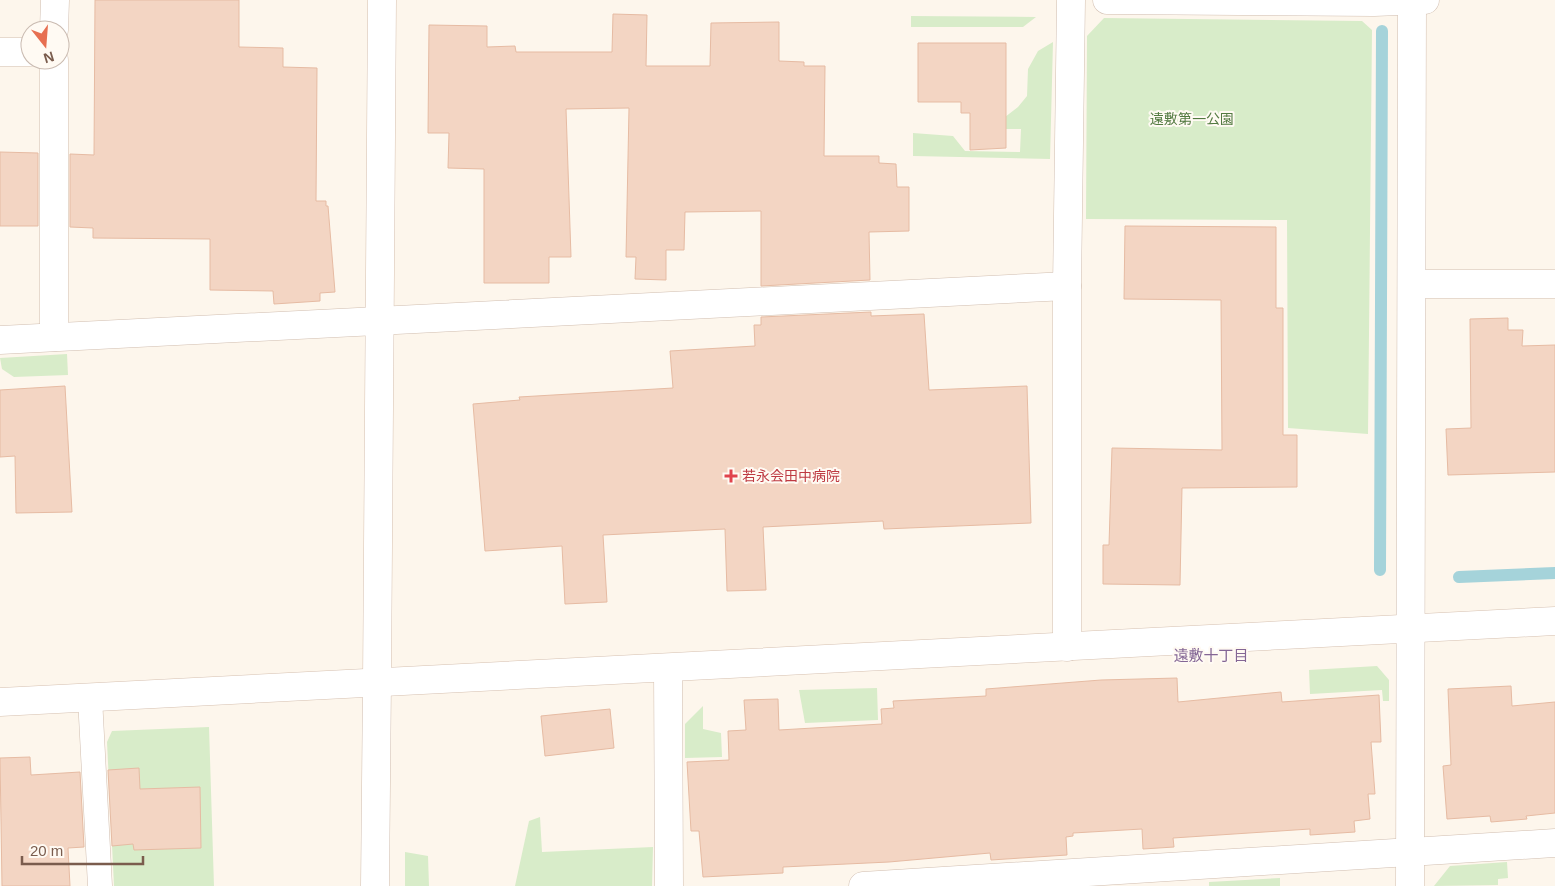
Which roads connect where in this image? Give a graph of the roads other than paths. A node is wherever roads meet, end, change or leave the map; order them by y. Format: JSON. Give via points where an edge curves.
{"nodes":[{"id":1,"x":55,"y":0,"type":"edge"},
{"id":2,"x":382,"y":0,"type":"edge"},
{"id":3,"x":1071,"y":0,"type":"edge"},
{"id":4,"x":1107,"y":0,"type":"edge"},
{"id":5,"x":1416,"y":1,"type":"edge"},
{"id":6,"x":54,"y":20,"type":"edge"},
{"id":7,"x":0,"y":52,"type":"edge"},
{"id":8,"x":20,"y":52,"type":"edge"},
{"id":9,"x":54,"y":70,"type":"edge"},
{"id":10,"x":1412,"y":284,"type":"junction"},
{"id":11,"x":1555,"y":284,"type":"edge"},
{"id":12,"x":1067,"y":286,"type":"junction"},
{"id":13,"x":379,"y":320,"type":"junction"},
{"id":14,"x":54,"y":337,"type":"junction"},
{"id":15,"x":0,"y":340,"type":"edge"},
{"id":16,"x":1555,"y":621,"type":"edge"},
{"id":17,"x":1411,"y":629,"type":"junction"},
{"id":18,"x":1067,"y":647,"type":"junction"},
{"id":19,"x":668,"y":668,"type":"junction"},
{"id":20,"x":377,"y":682,"type":"junction"},
{"id":21,"x":90,"y":698,"type":"junction"},
{"id":22,"x":0,"y":702,"type":"edge"},
{"id":23,"x":1555,"y":843,"type":"edge"},
{"id":24,"x":1410,"y":853,"type":"junction"},
{"id":25,"x":100,"y":886,"type":"edge"},
{"id":26,"x":375,"y":886,"type":"edge"},
{"id":27,"x":669,"y":886,"type":"edge"},
{"id":28,"x":863,"y":886,"type":"edge"},
{"id":29,"x":1410,"y":886,"type":"edge"}],
"edges":[{"from":1,"to":6,"type":"street"},
{"from":2,"to":13,"type":"street"},
{"from":3,"to":12,"type":"street"},
{"from":4,"to":5,"type":"street"},
{"from":5,"to":10,"type":"street"},
{"from":7,"to":8,"type":"street"},
{"from":9,"to":14,"type":"street"},
{"from":10,"to":11,"type":"street"},
{"from":10,"to":17,"type":"street"},
{"from":12,"to":13,"type":"street"},
{"from":12,"to":18,"type":"street"},
{"from":13,"to":14,"type":"street"},
{"from":13,"to":20,"type":"street"},
{"from":14,"to":15,"type":"street"},
{"from":16,"to":17,"type":"street"},
{"from":17,"to":18,"type":"street"},
{"from":17,"to":24,"type":"street"},
{"from":18,"to":19,"type":"street"},
{"from":19,"to":20,"type":"street"},
{"from":19,"to":27,"type":"street"},
{"from":20,"to":21,"type":"street"},
{"from":20,"to":26,"type":"street"},
{"from":21,"to":22,"type":"street"},
{"from":21,"to":25,"type":"lane"},
{"from":23,"to":24,"type":"street"},
{"from":24,"to":28,"type":"street"},
{"from":24,"to":29,"type":"street"}]}
